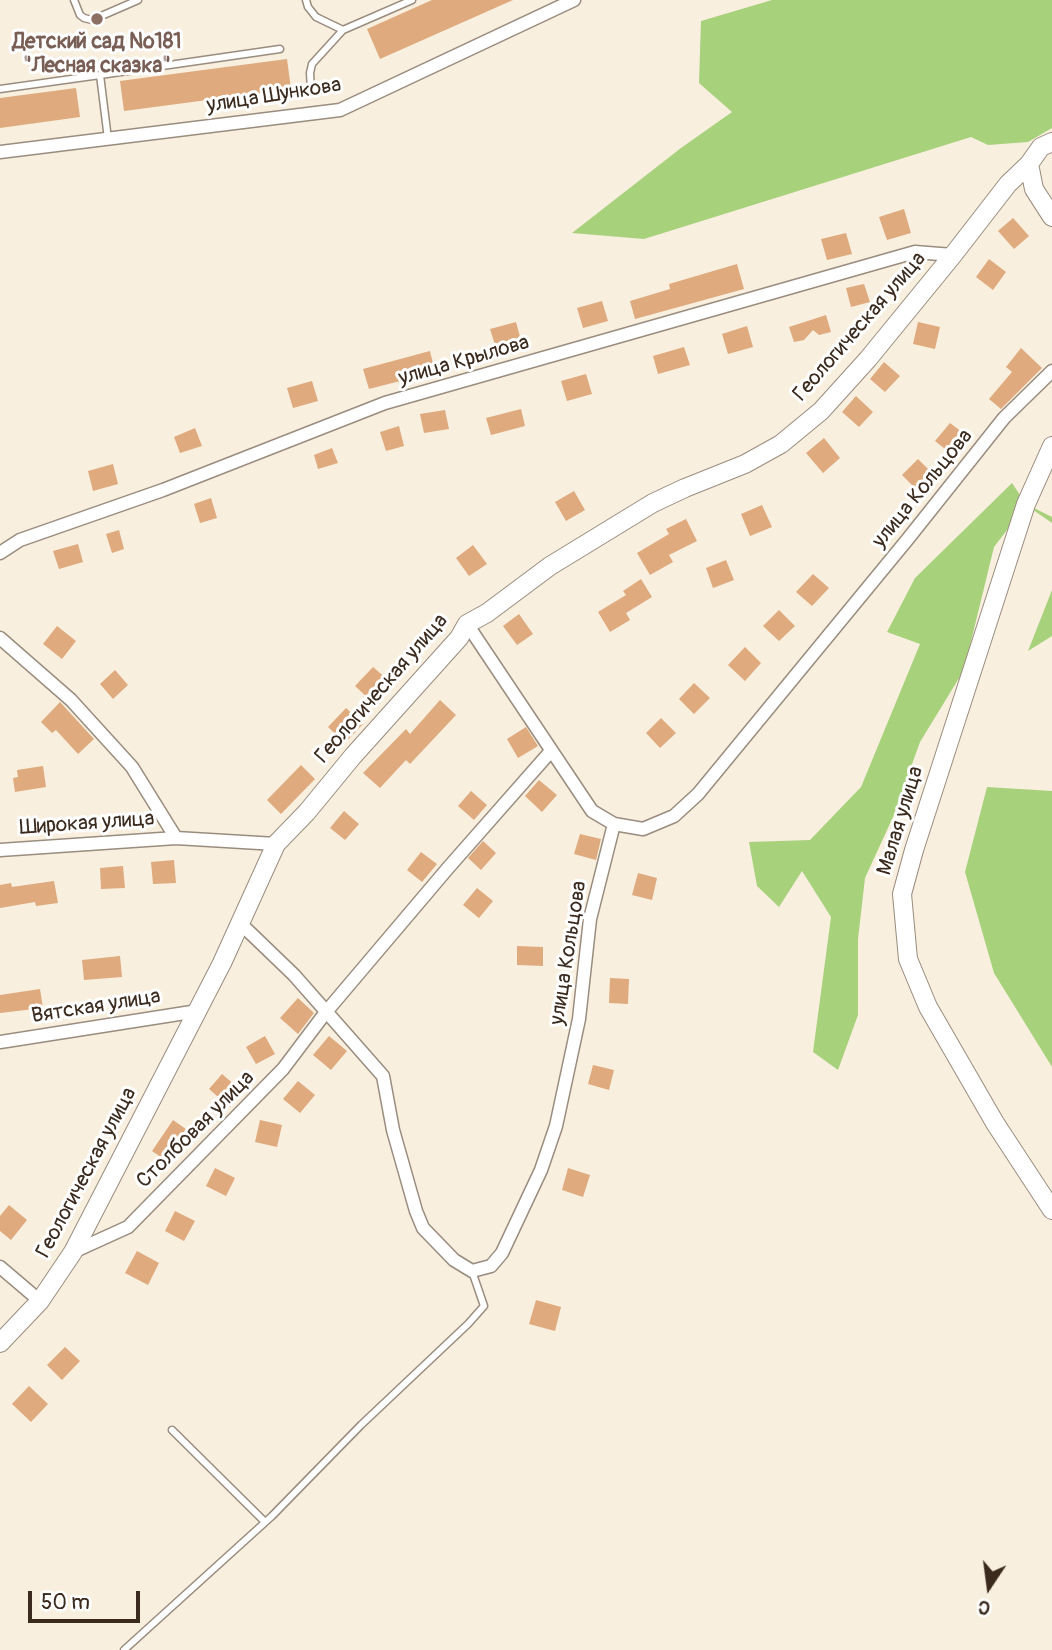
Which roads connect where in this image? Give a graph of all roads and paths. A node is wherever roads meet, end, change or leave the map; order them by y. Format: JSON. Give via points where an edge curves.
{"nodes":[{"id":1,"x":74,"y":0,"type":"edge"},
{"id":2,"x":138,"y":0,"type":"edge"},
{"id":3,"x":306,"y":0,"type":"edge"},
{"id":4,"x":412,"y":0,"type":"edge"},
{"id":5,"x":574,"y":0,"type":"edge"},
{"id":6,"x":343,"y":30,"type":"junction"},
{"id":7,"x":280,"y":49,"type":"dead end"},
{"id":8,"x":100,"y":75,"type":"junction"},
{"id":9,"x":0,"y":89,"type":"edge"},
{"id":10,"x":311,"y":90,"type":"dead end"},
{"id":11,"x":108,"y":139,"type":"junction"},
{"id":12,"x":1052,"y":142,"type":"edge"},
{"id":13,"x":0,"y":152,"type":"edge"},
{"id":14,"x":1029,"y":164,"type":"junction"},
{"id":15,"x":1052,"y":216,"type":"edge"},
{"id":16,"x":953,"y":255,"type":"junction"},
{"id":17,"x":1052,"y":371,"type":"edge"},
{"id":18,"x":1052,"y":446,"type":"edge"},
{"id":19,"x":0,"y":554,"type":"edge"},
{"id":20,"x":467,"y":624,"type":"junction"},
{"id":21,"x":0,"y":638,"type":"edge"},
{"id":22,"x":551,"y":751,"type":"junction"},
{"id":23,"x":614,"y":824,"type":"junction"},
{"id":24,"x":176,"y":838,"type":"junction"},
{"id":25,"x":276,"y":844,"type":"junction"},
{"id":26,"x":0,"y":850,"type":"edge"},
{"id":27,"x":240,"y":924,"type":"junction"},
{"id":28,"x":198,"y":1011,"type":"junction"},
{"id":29,"x":326,"y":1012,"type":"junction"},
{"id":30,"x":0,"y":1042,"type":"edge"},
{"id":31,"x":1052,"y":1210,"type":"edge"},
{"id":32,"x":73,"y":1252,"type":"junction"},
{"id":33,"x":0,"y":1267,"type":"edge"},
{"id":34,"x":472,"y":1271,"type":"junction"},
{"id":35,"x":40,"y":1301,"type":"junction"},
{"id":36,"x":0,"y":1343,"type":"edge"},
{"id":37,"x":173,"y":1430,"type":"dead end"},
{"id":38,"x":265,"y":1522,"type":"junction"},
{"id":39,"x":124,"y":1650,"type":"edge"}],
"edges":[{"from":1,"to":2,"type":"lane","via":[[80,15],[92,19]]},
{"from":3,"to":6,"type":"lane","via":[[316,17]]},
{"from":4,"to":6,"type":"lane"},
{"from":5,"to":11,"type":"street","name":"улица Шункова","via":[[340,110]]},
{"from":6,"to":10,"type":"lane","via":[[312,64]]},
{"from":7,"to":8,"type":"lane"},
{"from":8,"to":9,"type":"lane"},
{"from":8,"to":11,"type":"lane"},
{"from":11,"to":13,"type":"street","name":"улица Шункова"},
{"from":12,"to":14,"type":"street","name":"Геологическая улица"},
{"from":14,"to":15,"type":"street","via":[[1034,189]]},
{"from":14,"to":16,"type":"street","name":"Геологическая улица"},
{"from":16,"to":19,"type":"street","name":"улица Крылова","via":[[915,252],[386,403],[20,540]]},
{"from":16,"to":20,"type":"street","name":"Геологическая улица","via":[[828,402],[781,444],[653,503]]},
{"from":17,"to":23,"type":"street","name":"улица Кольцова","via":[[1004,418],[698,794],[674,816],[643,829]]},
{"from":18,"to":31,"type":"street","name":"Малая улица","via":[[1027,504],[902,894],[908,959],[928,1007]]},
{"from":20,"to":22,"type":"street"},
{"from":20,"to":25,"type":"street","name":"Геологическая улица"},
{"from":21,"to":24,"type":"street","via":[[71,700],[132,767]]},
{"from":22,"to":23,"type":"street","via":[[592,811]]},
{"from":22,"to":29,"type":"street","name":"Столбовая улица"},
{"from":23,"to":34,"type":"street","name":"улица Кольцова","via":[[590,919],[579,1019],[556,1126],[502,1253],[491,1266]]},
{"from":24,"to":25,"type":"street","name":"Широкая улица"},
{"from":24,"to":26,"type":"street","name":"Широкая улица"},
{"from":25,"to":27,"type":"street","name":"Геологическая улица"},
{"from":27,"to":28,"type":"street","name":"Геологическая улица"},
{"from":27,"to":29,"type":"street","via":[[295,975]]},
{"from":28,"to":30,"type":"street","name":"Вятская улица"},
{"from":28,"to":32,"type":"street","name":"Геологическая улица"},
{"from":29,"to":32,"type":"street","name":"Столбовая улица","via":[[283,1069],[128,1227]]},
{"from":29,"to":34,"type":"street","via":[[383,1076],[393,1130],[423,1228],[454,1260]]},
{"from":32,"to":35,"type":"street","name":"Геологическая улица"},
{"from":33,"to":35,"type":"street"},
{"from":34,"to":38,"type":"lane","via":[[484,1306]]},
{"from":35,"to":36,"type":"street","name":"Геологическая улица"},
{"from":37,"to":38,"type":"lane"},
{"from":38,"to":39,"type":"lane"}]}
